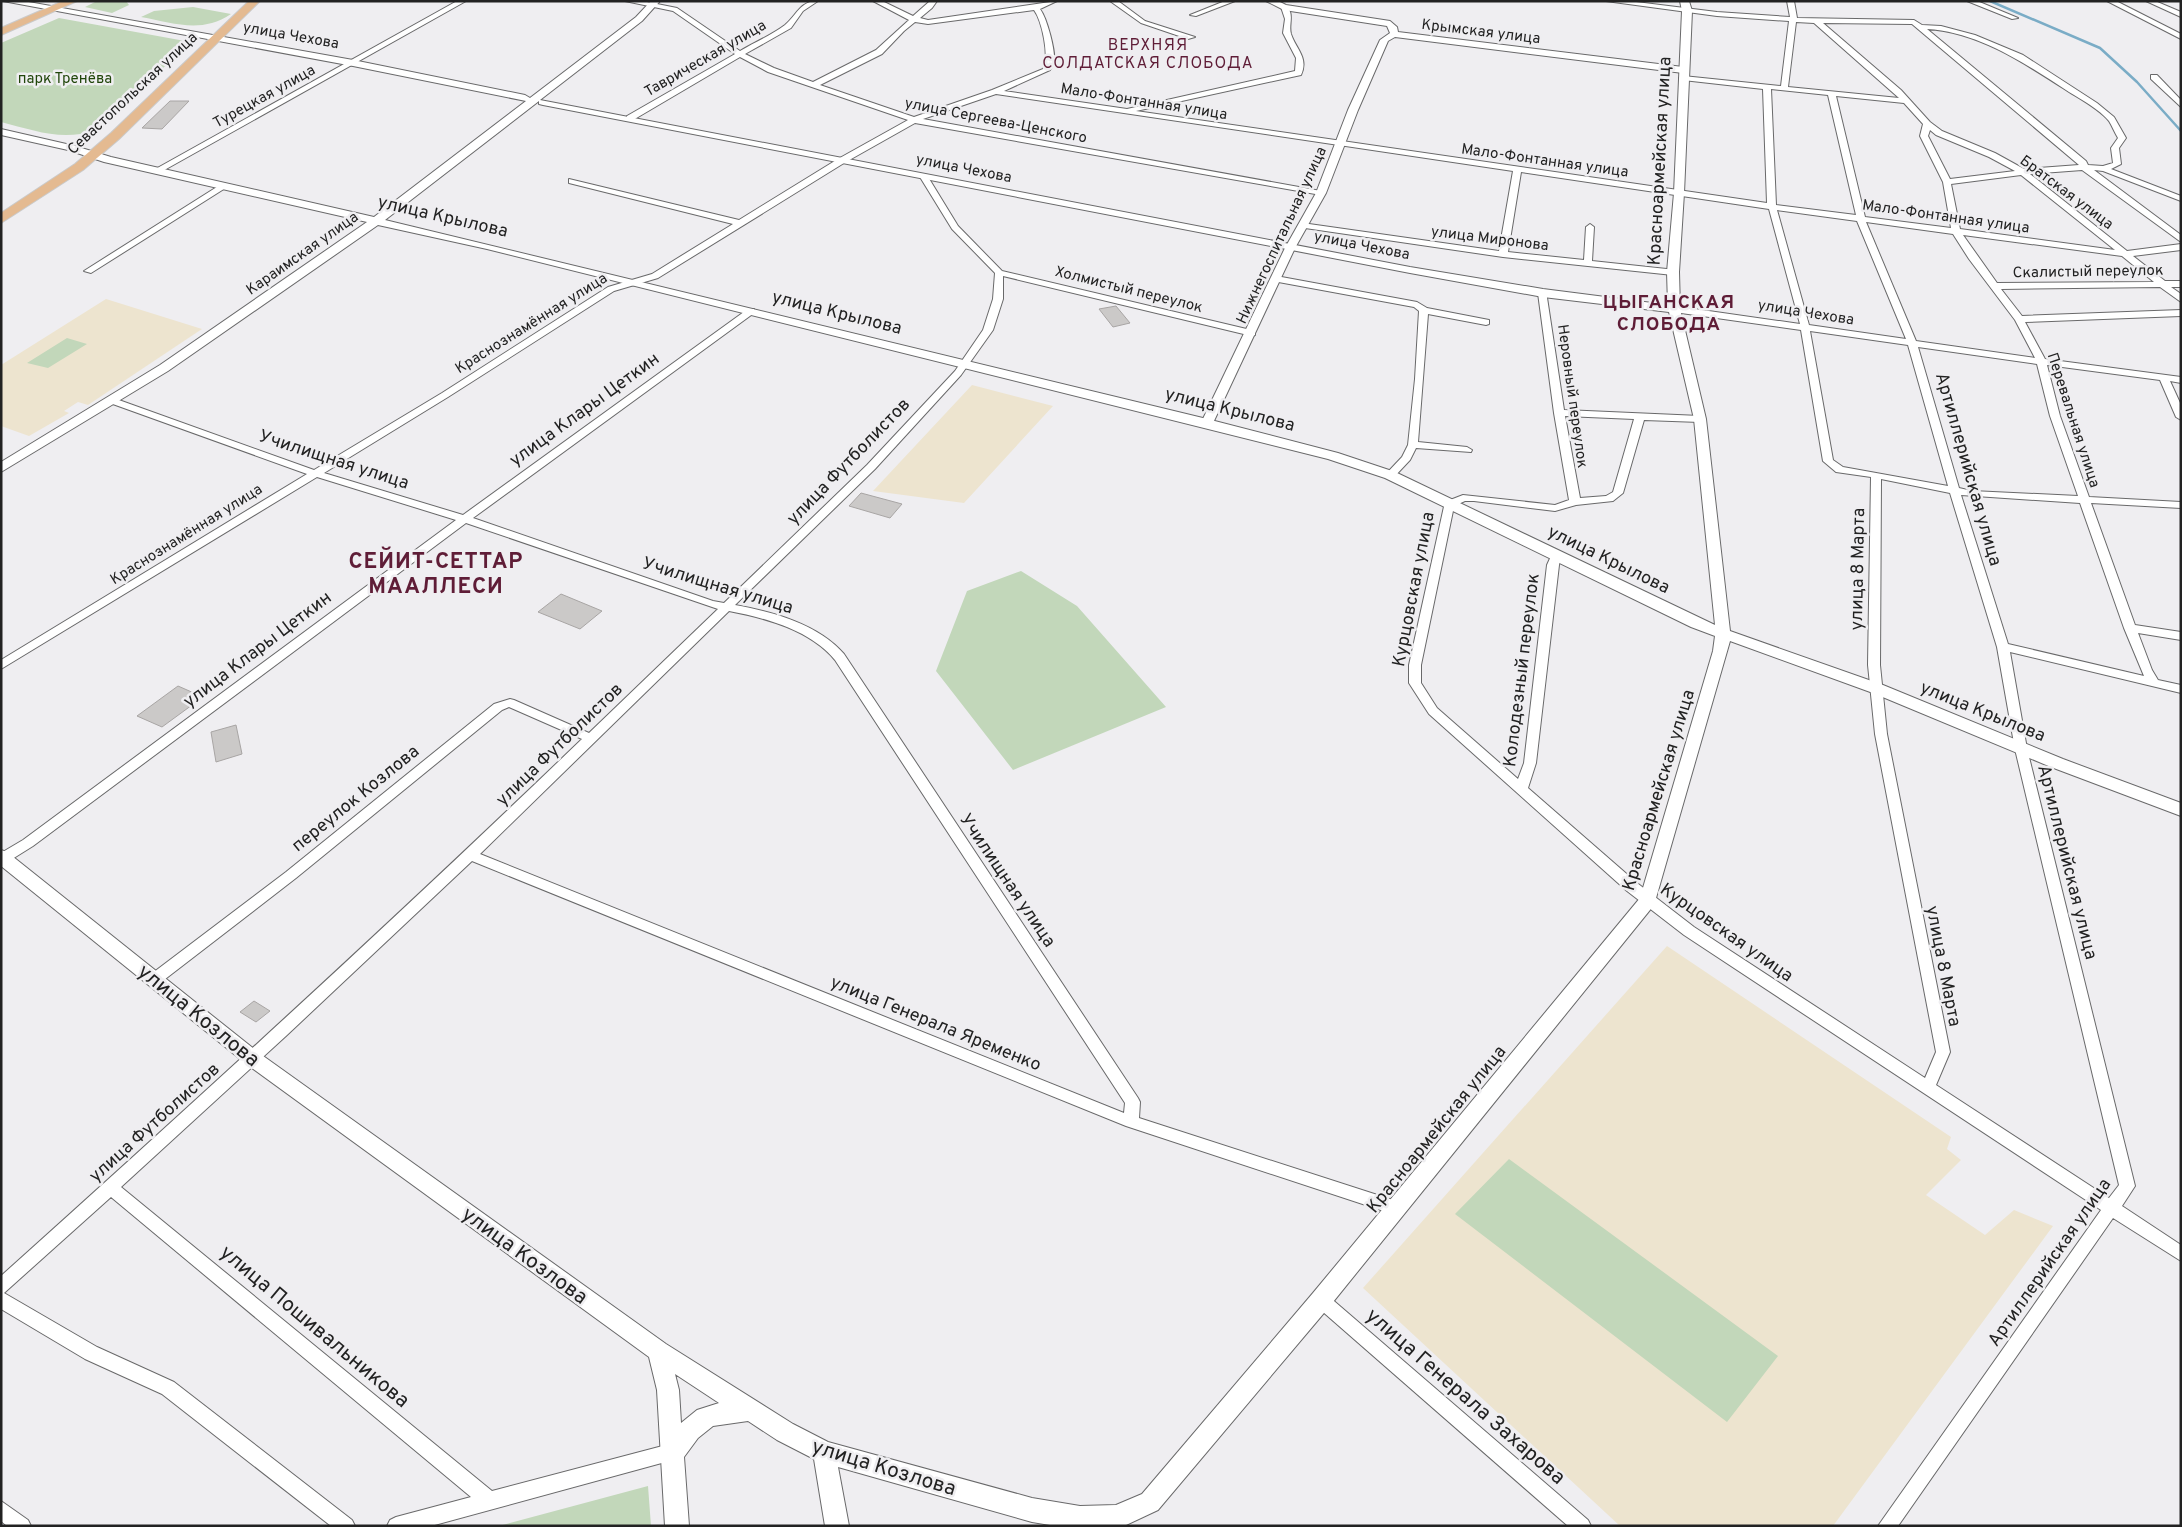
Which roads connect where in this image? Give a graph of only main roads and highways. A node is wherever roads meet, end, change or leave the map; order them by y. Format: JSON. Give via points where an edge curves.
{"nodes":[{"id":1,"x":7,"y":1,"type":"edge"},
{"id":2,"x":72,"y":1,"type":"edge"},
{"id":3,"x":255,"y":1,"type":"edge"},
{"id":4,"x":654,"y":3,"type":"edge"},
{"id":5,"x":1686,"y":6,"type":"edge"},
{"id":6,"x":51,"y":10,"type":"junction"},
{"id":7,"x":1,"y":32,"type":"edge"},
{"id":8,"x":214,"y":38,"type":"junction"},
{"id":9,"x":525,"y":98,"type":"dead end"},
{"id":10,"x":543,"y":102,"type":"dead end"},
{"id":11,"x":1,"y":132,"type":"edge"},
{"id":12,"x":92,"y":154,"type":"junction"},
{"id":13,"x":1,"y":219,"type":"edge"},
{"id":14,"x":375,"y":221,"type":"junction"},
{"id":15,"x":1674,"y":309,"type":"junction"},
{"id":16,"x":964,"y":364,"type":"joint"},
{"id":17,"x":1,"y":468,"type":"edge"},
{"id":18,"x":1556,"y":556,"type":"joint"},
{"id":19,"x":1723,"y":635,"type":"junction"},
{"id":20,"x":2181,"y":810,"type":"edge"},
{"id":21,"x":4,"y":862,"type":"edge"},
{"id":22,"x":658,"y":1351,"type":"junction"},
{"id":23,"x":751,"y":1410,"type":"junction"},
{"id":24,"x":674,"y":1452,"type":"junction"},
{"id":25,"x":824,"y":1452,"type":"junction"},
{"id":26,"x":1118,"y":1521,"type":"edge"},
{"id":27,"x":678,"y":1526,"type":"edge"},
{"id":28,"x":837,"y":1526,"type":"edge"}],
"edges":[{"from":1,"to":6,"type":"main road","name":"улица Чехова"},
{"from":2,"to":6,"type":"main road"},
{"from":3,"to":8,"type":"main road","name":"Севастопольская улица"},
{"from":4,"to":14,"type":"main road","name":"Караимская улица","via":[[576,68]]},
{"from":5,"to":15,"type":"main road","name":"Красноармейская улица"},
{"from":6,"to":7,"type":"main road"},
{"from":6,"to":8,"type":"main road","name":"улица Чехова"},
{"from":8,"to":9,"type":"main road","name":"улица Чехова"},
{"from":8,"to":12,"type":"main road","name":"Севастопольская улица","via":[[119,132]]},
{"from":10,"to":15,"type":"main road","name":"улица Чехова","via":[[1290,248],[1543,293]]},
{"from":11,"to":12,"type":"main road"},
{"from":12,"to":13,"type":"main road","name":"Севастопольская улица","via":[[79,167]]},
{"from":12,"to":14,"type":"main road","name":"улица Крылова"},
{"from":14,"to":16,"type":"main road","name":"улица Крылова"},
{"from":14,"to":17,"type":"main road","name":"Караимская улица","via":[[281,289],[113,401]]},
{"from":15,"to":19,"type":"main road","name":"Красноармейская улица","via":[[1700,419]]},
{"from":16,"to":18,"type":"main road","name":"улица Крылова","via":[[1333,456],[1390,475]]},
{"from":18,"to":19,"type":"main road","name":"улица Крылова"},
{"from":19,"to":20,"type":"main road","name":"улица Крылова","via":[[1878,689]]},
{"from":19,"to":26,"type":"main road","name":"Красноармейская улица","via":[[1648,900],[1322,1300],[1150,1502]]},
{"from":21,"to":22,"type":"main road","name":"улица Козлова","via":[[252,1058]]},
{"from":22,"to":23,"type":"main road","name":"улица Козлова"},
{"from":22,"to":24,"type":"main road","via":[[668,1390]]},
{"from":23,"to":24,"type":"main road","via":[[726,1411],[707,1417],[690,1428]]},
{"from":23,"to":25,"type":"main road","name":"улица Козлова"},
{"from":24,"to":27,"type":"main road"},
{"from":25,"to":26,"type":"main road","name":"улица Козлова","via":[[1032,1510]]},
{"from":25,"to":28,"type":"main road"}]}
